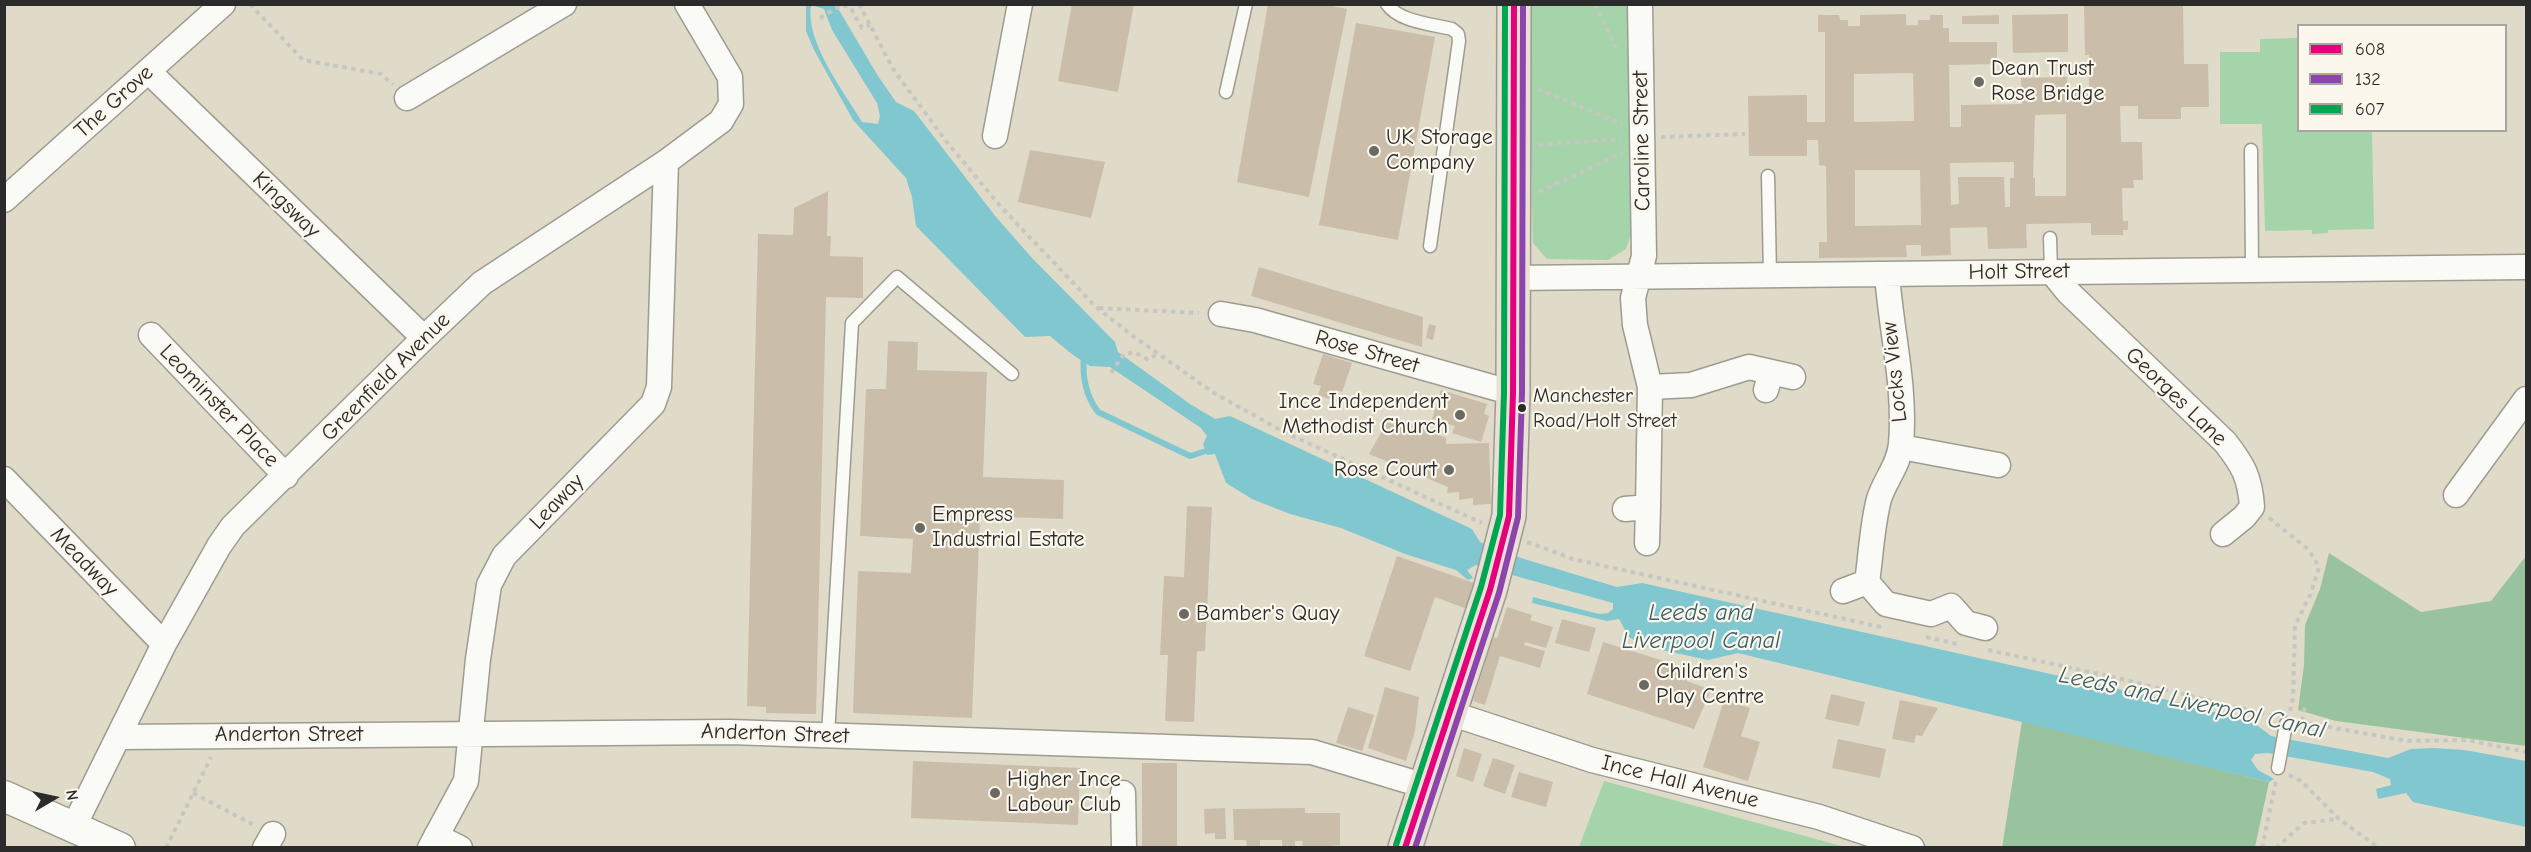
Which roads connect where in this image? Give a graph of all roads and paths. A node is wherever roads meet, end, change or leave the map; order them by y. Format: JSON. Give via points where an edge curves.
{"nodes":[{"id":1,"x":223,"y":4,"type":"edge"},
{"id":2,"x":250,"y":4,"type":"edge"},
{"id":3,"x":564,"y":4,"type":"edge"},
{"id":4,"x":687,"y":4,"type":"edge"},
{"id":5,"x":859,"y":4,"type":"edge"},
{"id":6,"x":1020,"y":4,"type":"edge"},
{"id":7,"x":1246,"y":4,"type":"edge"},
{"id":8,"x":1387,"y":4,"type":"edge"},
{"id":9,"x":1514,"y":4,"type":"edge"},
{"id":10,"x":1640,"y":4,"type":"edge"},
{"id":11,"x":842,"y":5,"type":"edge"},
{"id":12,"x":820,"y":18,"type":"dead end"},
{"id":13,"x":870,"y":25,"type":"junction"},
{"id":14,"x":148,"y":71,"type":"junction"},
{"id":15,"x":1515,"y":80,"type":"junction"},
{"id":16,"x":1226,"y":92,"type":"dead end"},
{"id":17,"x":407,"y":98,"type":"joint"},
{"id":18,"x":995,"y":136,"type":"dead end"},
{"id":19,"x":1642,"y":138,"type":"junction"},
{"id":20,"x":2251,"y":150,"type":"dead end"},
{"id":21,"x":666,"y":162,"type":"junction"},
{"id":22,"x":1768,"y":176,"type":"dead end"},
{"id":23,"x":4,"y":200,"type":"edge"},
{"id":24,"x":1514,"y":204,"type":"junction"},
{"id":25,"x":2050,"y":238,"type":"dead end"},
{"id":26,"x":1430,"y":246,"type":"dead end"},
{"id":27,"x":2526,"y":267,"type":"edge"},
{"id":28,"x":2252,"y":269,"type":"junction"},
{"id":29,"x":2051,"y":271,"type":"junction"},
{"id":30,"x":1887,"y":274,"type":"junction"},
{"id":31,"x":1770,"y":275,"type":"junction"},
{"id":32,"x":1639,"y":277,"type":"junction"},
{"id":33,"x":1512,"y":278,"type":"junction"},
{"id":34,"x":1098,"y":308,"type":"junction"},
{"id":35,"x":1221,"y":314,"type":"joint"},
{"id":36,"x":151,"y":335,"type":"dead end"},
{"id":37,"x":423,"y":338,"type":"junction"},
{"id":38,"x":1158,"y":354,"type":"junction"},
{"id":39,"x":1111,"y":373,"type":"dead end"},
{"id":40,"x":1012,"y":374,"type":"dead end"},
{"id":41,"x":1777,"y":380,"type":"dead end"},
{"id":42,"x":1650,"y":387,"type":"junction"},
{"id":43,"x":1513,"y":393,"type":"junction"},
{"id":44,"x":2526,"y":399,"type":"edge"},
{"id":45,"x":1901,"y":447,"type":"junction"},
{"id":46,"x":2004,"y":466,"type":"dead end"},
{"id":47,"x":286,"y":476,"type":"junction"},
{"id":48,"x":4,"y":479,"type":"edge"},
{"id":49,"x":2456,"y":495,"type":"dead end"},
{"id":50,"x":2252,"y":507,"type":"junction"},
{"id":51,"x":1503,"y":533,"type":"junction"},
{"id":52,"x":2223,"y":534,"type":"dead end"},
{"id":53,"x":1647,"y":543,"type":"dead end"},
{"id":54,"x":1867,"y":582,"type":"junction"},
{"id":55,"x":1843,"y":591,"type":"dead end"},
{"id":56,"x":1884,"y":627,"type":"dead end"},
{"id":57,"x":1919,"y":635,"type":"dead end"},
{"id":58,"x":1981,"y":638,"type":"joint"},
{"id":59,"x":164,"y":644,"type":"junction"},
{"id":60,"x":1965,"y":645,"type":"dead end"},
{"id":61,"x":2305,"y":705,"type":"dead end"},
{"id":62,"x":1450,"y":713,"type":"junction"},
{"id":63,"x":2287,"y":722,"type":"junction"},
{"id":64,"x":2302,"y":722,"type":"junction"},
{"id":65,"x":472,"y":734,"type":"junction"},
{"id":66,"x":221,"y":735,"type":"junction"},
{"id":67,"x":828,"y":735,"type":"junction"},
{"id":68,"x":119,"y":737,"type":"junction"},
{"id":69,"x":2526,"y":752,"type":"edge"},
{"id":70,"x":2278,"y":768,"type":"junction"},
{"id":71,"x":1425,"y":786,"type":"junction"},
{"id":72,"x":193,"y":793,"type":"junction"},
{"id":73,"x":1123,"y":793,"type":"dead end"},
{"id":74,"x":4,"y":796,"type":"edge"},
{"id":75,"x":2339,"y":819,"type":"junction"},
{"id":76,"x":74,"y":826,"type":"junction"},
{"id":77,"x":269,"y":841,"type":"edge"},
{"id":78,"x":433,"y":842,"type":"edge"},
{"id":79,"x":1412,"y":845,"type":"edge"},
{"id":80,"x":120,"y":848,"type":"edge"},
{"id":81,"x":166,"y":848,"type":"edge"},
{"id":82,"x":460,"y":848,"type":"edge"},
{"id":83,"x":1124,"y":848,"type":"edge"},
{"id":84,"x":1911,"y":848,"type":"edge"},
{"id":85,"x":2262,"y":848,"type":"edge"},
{"id":86,"x":2276,"y":848,"type":"edge"},
{"id":87,"x":2379,"y":848,"type":"edge"}],
"edges":[{"from":1,"to":14,"type":"street","name":"The Grove"},
{"from":2,"to":17,"type":"path","via":[[303,60],[381,74]]},
{"from":3,"to":17,"type":"street"},
{"from":4,"to":21,"type":"street","name":"Greenfield Avenue","via":[[730,77],[731,104],[721,121]]},
{"from":5,"to":13,"type":"path"},
{"from":6,"to":18,"type":"street"},
{"from":7,"to":16,"type":"lane"},
{"from":8,"to":26,"type":"lane","via":[[1392,12],[1458,34]]},
{"from":9,"to":15,"type":"highway"},
{"from":10,"to":19,"type":"street","name":"Caroline Street"},
{"from":11,"to":12,"type":"path"},
{"from":11,"to":13,"type":"path","via":[[850,7],[862,28]]},
{"from":13,"to":34,"type":"path","via":[[893,69],[946,141],[1002,208]]},
{"from":14,"to":23,"type":"street","name":"The Grove"},
{"from":14,"to":37,"type":"street","name":"Kingsway"},
{"from":15,"to":19,"type":"path"},
{"from":15,"to":24,"type":"highway"},
{"from":19,"to":24,"type":"path"},
{"from":19,"to":32,"type":"street","name":"Caroline Street","via":[[1644,256]]},
{"from":20,"to":28,"type":"lane"},
{"from":21,"to":37,"type":"street","name":"Greenfield Avenue","via":[[482,283]]},
{"from":21,"to":65,"type":"street","name":"Leaway","via":[[659,387],[653,404],[504,556],[495,570],[489,585],[478,659]]},
{"from":22,"to":31,"type":"lane"},
{"from":24,"to":33,"type":"highway"},
{"from":25,"to":29,"type":"lane"},
{"from":27,"to":28,"type":"street","name":"Holt Street"},
{"from":28,"to":29,"type":"street","name":"Holt Street"},
{"from":29,"to":30,"type":"street","name":"Holt Street"},
{"from":29,"to":50,"type":"street","name":"Georges Lane","via":[[2068,292],[2225,442],[2244,466]]},
{"from":30,"to":31,"type":"street","name":"Holt Street"},
{"from":30,"to":45,"type":"street","name":"Locks View","via":[[1903,403]]},
{"from":31,"to":32,"type":"street","name":"Holt Street"},
{"from":32,"to":33,"type":"street","name":"Holt Street"},
{"from":32,"to":42,"type":"street","name":"Caroline Street","via":[[1634,298],[1635,326]]},
{"from":33,"to":43,"type":"highway"},
{"from":34,"to":35,"type":"path"},
{"from":34,"to":38,"type":"path"},
{"from":35,"to":43,"type":"street","name":"Rose Street","via":[[1255,320]]},
{"from":36,"to":47,"type":"street","name":"Leominster Place"},
{"from":37,"to":47,"type":"street","name":"Greenfield Avenue"},
{"from":38,"to":39,"type":"path","via":[[1149,360],[1134,352],[1124,354]]},
{"from":38,"to":51,"type":"path","via":[[1214,393],[1284,432]]},
{"from":40,"to":67,"type":"lane","via":[[897,278],[852,323]]},
{"from":41,"to":42,"type":"street","via":[[1749,367],[1691,385]]},
{"from":42,"to":53,"type":"street","name":"Caroline Street","via":[[1636,508]]},
{"from":43,"to":51,"type":"highway","via":[[1511,489]]},
{"from":44,"to":49,"type":"street"},
{"from":45,"to":46,"type":"street"},
{"from":45,"to":54,"type":"street","name":"Locks View","via":[[1878,502]]},
{"from":47,"to":59,"type":"street","name":"Greenfield Avenue","via":[[233,526]]},
{"from":48,"to":59,"type":"street","name":"Meadway"},
{"from":50,"to":52,"type":"street"},
{"from":50,"to":63,"type":"path","via":[[2296,538],[2319,567],[2295,626]]},
{"from":51,"to":56,"type":"path","via":[[1573,559]]},
{"from":51,"to":62,"type":"highway","via":[[1490,590]]},
{"from":54,"to":55,"type":"street"},
{"from":54,"to":58,"type":"street","via":[[1886,604],[1931,614],[1951,606]]},
{"from":57,"to":60,"type":"path"},
{"from":58,"to":63,"type":"path"},
{"from":59,"to":68,"type":"street","name":"Greenfield Avenue"},
{"from":61,"to":64,"type":"path"},
{"from":62,"to":71,"type":"highway"},
{"from":62,"to":84,"type":"street","name":"Ince Hall Avenue","via":[[1592,760],[1820,817]]},
{"from":63,"to":64,"type":"path"},
{"from":63,"to":70,"type":"lane"},
{"from":64,"to":69,"type":"path","via":[[2407,741],[2468,740]]},
{"from":65,"to":66,"type":"street","name":"Anderton Street"},
{"from":65,"to":67,"type":"street","name":"Anderton Street"},
{"from":65,"to":78,"type":"street","name":"Leaway","via":[[466,781]]},
{"from":66,"to":68,"type":"street","name":"Anderton Street"},
{"from":66,"to":72,"type":"path"},
{"from":67,"to":71,"type":"street","name":"Anderton Street","via":[[1312,752]]},
{"from":68,"to":76,"type":"street","name":"Greenfield Avenue"},
{"from":70,"to":75,"type":"path","via":[[2301,781]]},
{"from":70,"to":85,"type":"path"},
{"from":71,"to":79,"type":"highway"},
{"from":72,"to":77,"type":"path"},
{"from":72,"to":81,"type":"path"},
{"from":73,"to":83,"type":"street"},
{"from":74,"to":76,"type":"street"},
{"from":75,"to":86,"type":"path","via":[[2304,823]]},
{"from":75,"to":87,"type":"path"},
{"from":76,"to":80,"type":"street"},
{"from":78,"to":82,"type":"street"}]}
